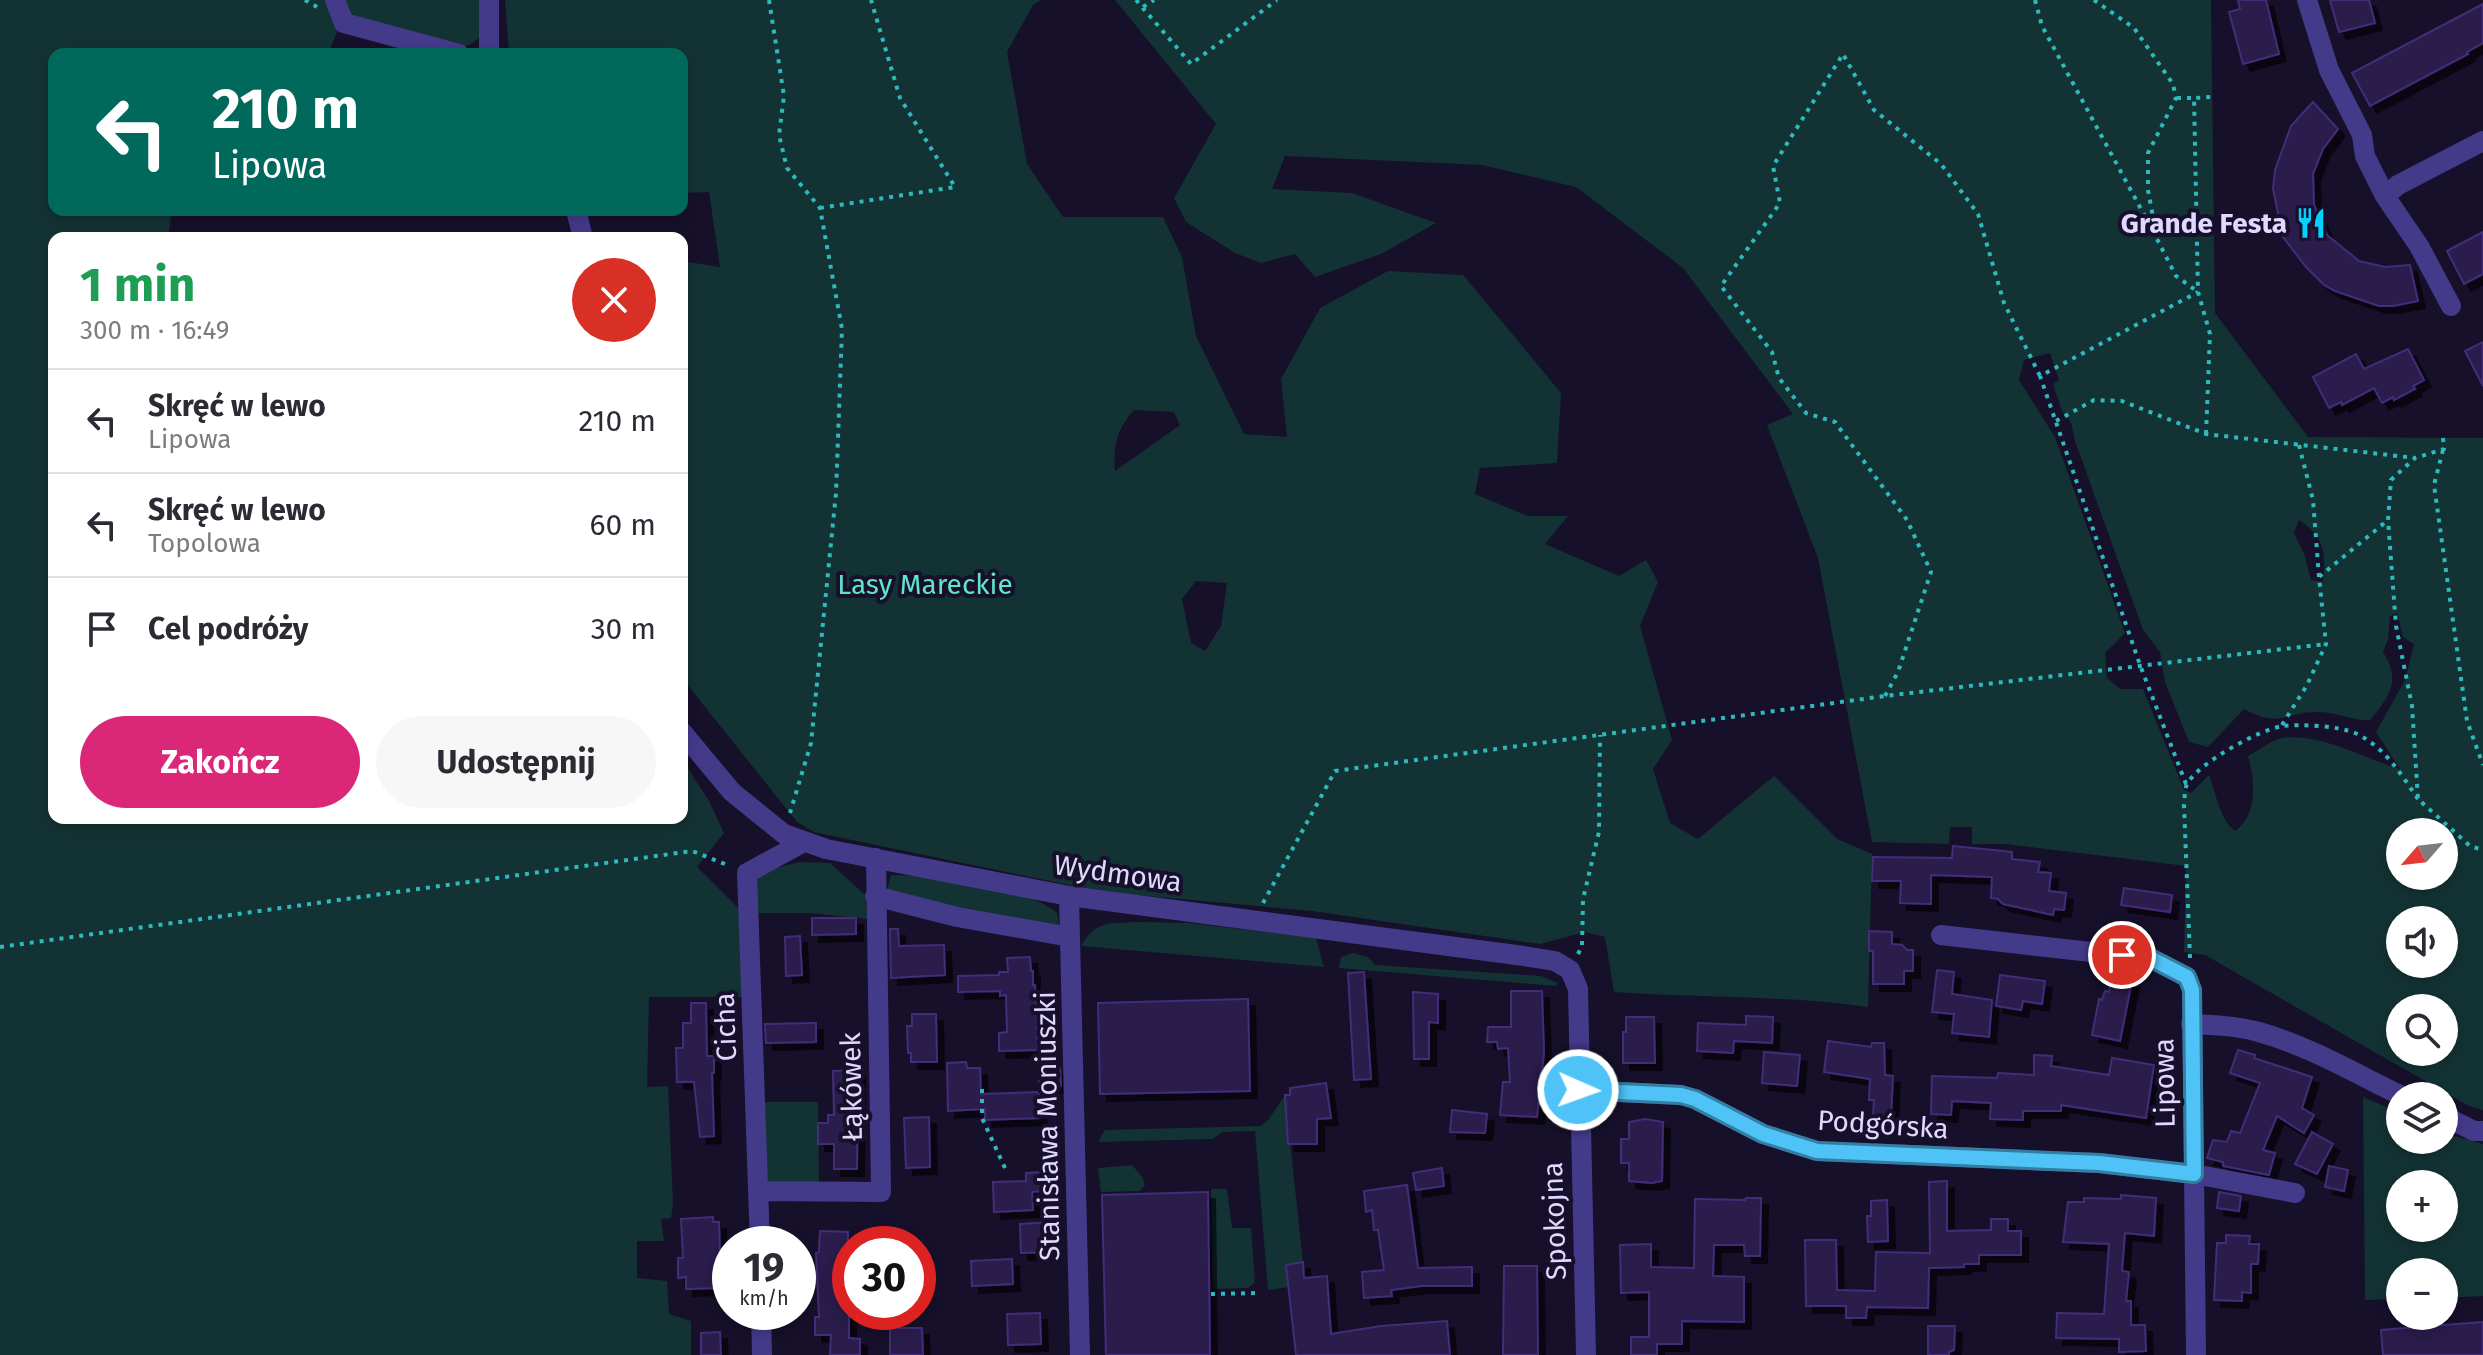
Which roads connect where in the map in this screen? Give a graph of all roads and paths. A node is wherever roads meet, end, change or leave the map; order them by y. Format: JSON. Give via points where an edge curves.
{"nodes":[{"id":1,"x":335,"y":0,"type":"edge"},
{"id":2,"x":489,"y":0,"type":"edge"},
{"id":3,"x":769,"y":0,"type":"edge"},
{"id":4,"x":871,"y":0,"type":"edge"},
{"id":5,"x":1136,"y":0,"type":"edge"},
{"id":6,"x":1154,"y":0,"type":"edge"},
{"id":7,"x":1277,"y":0,"type":"edge"},
{"id":8,"x":2035,"y":0,"type":"edge"},
{"id":9,"x":2094,"y":0,"type":"edge"},
{"id":10,"x":2307,"y":0,"type":"edge"},
{"id":11,"x":1143,"y":7,"type":"junction"},
{"id":12,"x":437,"y":48,"type":"edge"},
{"id":13,"x":489,"y":48,"type":"edge"},
{"id":14,"x":2212,"y":97,"type":"dead end"},
{"id":15,"x":2176,"y":98,"type":"junction"},
{"id":16,"x":2194,"y":98,"type":"junction"},
{"id":17,"x":2483,"y":141,"type":"edge"},
{"id":18,"x":2385,"y":196,"type":"junction"},
{"id":19,"x":820,"y":208,"type":"junction"},
{"id":20,"x":2157,"y":239,"type":"junction"},
{"id":21,"x":2198,"y":292,"type":"junction"},
{"id":22,"x":2451,"y":306,"type":"dead end"},
{"id":23,"x":2040,"y":376,"type":"junction"},
{"id":24,"x":2056,"y":421,"type":"junction"},
{"id":25,"x":2206,"y":434,"type":"junction"},
{"id":26,"x":2443,"y":438,"type":"dead end"},
{"id":27,"x":2299,"y":445,"type":"junction"},
{"id":28,"x":2444,"y":449,"type":"junction"},
{"id":29,"x":2415,"y":458,"type":"junction"},
{"id":30,"x":2388,"y":520,"type":"junction"},
{"id":31,"x":2319,"y":577,"type":"junction"},
{"id":32,"x":2326,"y":644,"type":"junction"},
{"id":33,"x":2140,"y":665,"type":"junction"},
{"id":34,"x":1885,"y":696,"type":"junction"},
{"id":35,"x":2281,"y":726,"type":"junction"},
{"id":36,"x":1600,"y":735,"type":"junction"},
{"id":37,"x":688,"y":739,"type":"edge"},
{"id":38,"x":2483,"y":765,"type":"edge"},
{"id":39,"x":2186,"y":784,"type":"junction"},
{"id":40,"x":2418,"y":799,"type":"junction"},
{"id":41,"x":784,"y":834,"type":"junction"},
{"id":42,"x":804,"y":842,"type":"junction"},
{"id":43,"x":2483,"y":850,"type":"edge"},
{"id":44,"x":876,"y":858,"type":"junction"},
{"id":45,"x":747,"y":873,"type":"junction"},
{"id":46,"x":875,"y":896,"type":"junction"},
{"id":47,"x":1069,"y":896,"type":"junction"},
{"id":48,"x":1255,"y":920,"type":"junction"},
{"id":49,"x":1941,"y":935,"type":"dead end"},
{"id":50,"x":1070,"y":937,"type":"junction"},
{"id":51,"x":0,"y":947,"type":"edge"},
{"id":52,"x":1574,"y":980,"type":"junction"},
{"id":53,"x":2192,"y":990,"type":"junction"},
{"id":54,"x":1039,"y":1018,"type":"dead end"},
{"id":55,"x":2191,"y":1024,"type":"junction"},
{"id":56,"x":1054,"y":1053,"type":"dead end"},
{"id":57,"x":2386,"y":1088,"type":"edge"},
{"id":58,"x":982,"y":1089,"type":"dead end"},
{"id":59,"x":1578,"y":1090,"type":"junction"},
{"id":60,"x":2458,"y":1123,"type":"edge"},
{"id":61,"x":2483,"y":1131,"type":"edge"},
{"id":62,"x":1005,"y":1168,"type":"dead end"},
{"id":63,"x":2194,"y":1174,"type":"junction"},
{"id":64,"x":759,"y":1191,"type":"junction"},
{"id":65,"x":2295,"y":1193,"type":"dead end"},
{"id":66,"x":760,"y":1226,"type":"edge"},
{"id":67,"x":1261,"y":1293,"type":"dead end"},
{"id":68,"x":1211,"y":1294,"type":"dead end"},
{"id":69,"x":761,"y":1330,"type":"edge"},
{"id":70,"x":762,"y":1355,"type":"edge"},
{"id":71,"x":1080,"y":1355,"type":"edge"},
{"id":72,"x":1586,"y":1355,"type":"edge"},
{"id":73,"x":2196,"y":1355,"type":"edge"}],
"edges":[{"from":1,"to":12,"type":"street","via":[[344,23]]},
{"from":2,"to":13,"type":"street"},
{"from":3,"to":19,"type":"path","via":[[784,96],[779,135],[787,168]]},
{"from":4,"to":19,"type":"path","via":[[900,98],[955,187]]},
{"from":5,"to":11,"type":"path"},
{"from":6,"to":11,"type":"path"},
{"from":7,"to":11,"type":"path","via":[[1191,64]]},
{"from":8,"to":20,"type":"path","via":[[2042,26]]},
{"from":9,"to":15,"type":"path","via":[[2134,28],[2173,84]]},
{"from":10,"to":18,"type":"street","via":[[2329,70]]},
{"from":14,"to":16,"type":"path"},
{"from":15,"to":16,"type":"path"},
{"from":15,"to":20,"type":"path","via":[[2148,153]]},
{"from":16,"to":21,"type":"path"},
{"from":17,"to":18,"type":"street"},
{"from":18,"to":22,"type":"street"},
{"from":19,"to":41,"type":"path","via":[[842,329],[836,493],[811,743]]},
{"from":20,"to":21,"type":"path","via":[[2176,276]]},
{"from":21,"to":23,"type":"path"},
{"from":21,"to":25,"type":"path","via":[[2210,334]]},
{"from":23,"to":24,"type":"path"},
{"from":23,"to":34,"type":"path","via":[[2004,303],[1978,214],[1941,164],[1874,110],[1843,54],[1773,166],[1780,203],[1721,286],[1772,352],[1779,378],[1806,413],[1835,422],[1907,520],[1931,572]]},
{"from":24,"to":25,"type":"path","via":[[2094,400],[2122,401]]},
{"from":24,"to":33,"type":"path"},
{"from":25,"to":27,"type":"path"},
{"from":26,"to":28,"type":"path"},
{"from":27,"to":29,"type":"path"},
{"from":27,"to":31,"type":"path","via":[[2313,500]]},
{"from":28,"to":29,"type":"path"},
{"from":28,"to":38,"type":"path","via":[[2434,485],[2467,721]]},
{"from":29,"to":30,"type":"path","via":[[2391,480]]},
{"from":30,"to":31,"type":"path"},
{"from":30,"to":40,"type":"path"},
{"from":31,"to":32,"type":"path"},
{"from":32,"to":33,"type":"path"},
{"from":32,"to":35,"type":"path"},
{"from":33,"to":34,"type":"path"},
{"from":33,"to":39,"type":"path"},
{"from":34,"to":36,"type":"path"},
{"from":35,"to":39,"type":"path","via":[[2202,766]]},
{"from":35,"to":40,"type":"path","via":[[2354,732],[2387,753]]},
{"from":36,"to":48,"type":"path","via":[[1335,771]]},
{"from":36,"to":52,"type":"path","via":[[1599,832],[1583,899],[1582,946]]},
{"from":37,"to":41,"type":"street","name":"Wydmowa","via":[[732,792]]},
{"from":39,"to":53,"type":"path"},
{"from":40,"to":43,"type":"path","via":[[2470,846]]},
{"from":41,"to":42,"type":"street","name":"Wydmowa"},
{"from":42,"to":44,"type":"street","name":"Wydmowa"},
{"from":42,"to":45,"type":"street"},
{"from":44,"to":46,"type":"street","name":"Łąkówek"},
{"from":44,"to":47,"type":"street","name":"Wydmowa"},
{"from":45,"to":51,"type":"path","via":[[692,851]]},
{"from":45,"to":64,"type":"street","name":"Cicha"},
{"from":46,"to":50,"type":"street"},
{"from":46,"to":64,"type":"street","name":"Łąkówek","via":[[881,1192]]},
{"from":47,"to":48,"type":"street","name":"Wydmowa"},
{"from":47,"to":50,"type":"street","name":"Stanisława Moniuszki"},
{"from":48,"to":52,"type":"street","name":"Wydmowa","via":[[1555,961]]},
{"from":49,"to":53,"type":"street","via":[[2152,959],[2187,977]]},
{"from":50,"to":71,"type":"street","name":"Stanisława Moniuszki"},
{"from":52,"to":59,"type":"street","name":"Spokojna"},
{"from":53,"to":55,"type":"street","name":"Lipowa"},
{"from":54,"to":56,"type":"path"},
{"from":55,"to":57,"type":"street","via":[[2259,1032]]},
{"from":55,"to":63,"type":"street","name":"Lipowa"},
{"from":58,"to":62,"type":"path","via":[[982,1118]]},
{"from":59,"to":63,"type":"street","name":"Podgórska","via":[[1681,1095],[1763,1134],[1817,1151],[2099,1163]]},
{"from":59,"to":72,"type":"street","name":"Spokojna"},
{"from":60,"to":61,"type":"street"},
{"from":63,"to":65,"type":"street"},
{"from":63,"to":73,"type":"street","name":"Lipowa"},
{"from":64,"to":66,"type":"street","name":"Cicha"},
{"from":67,"to":68,"type":"path"},
{"from":69,"to":70,"type":"street"}]}
